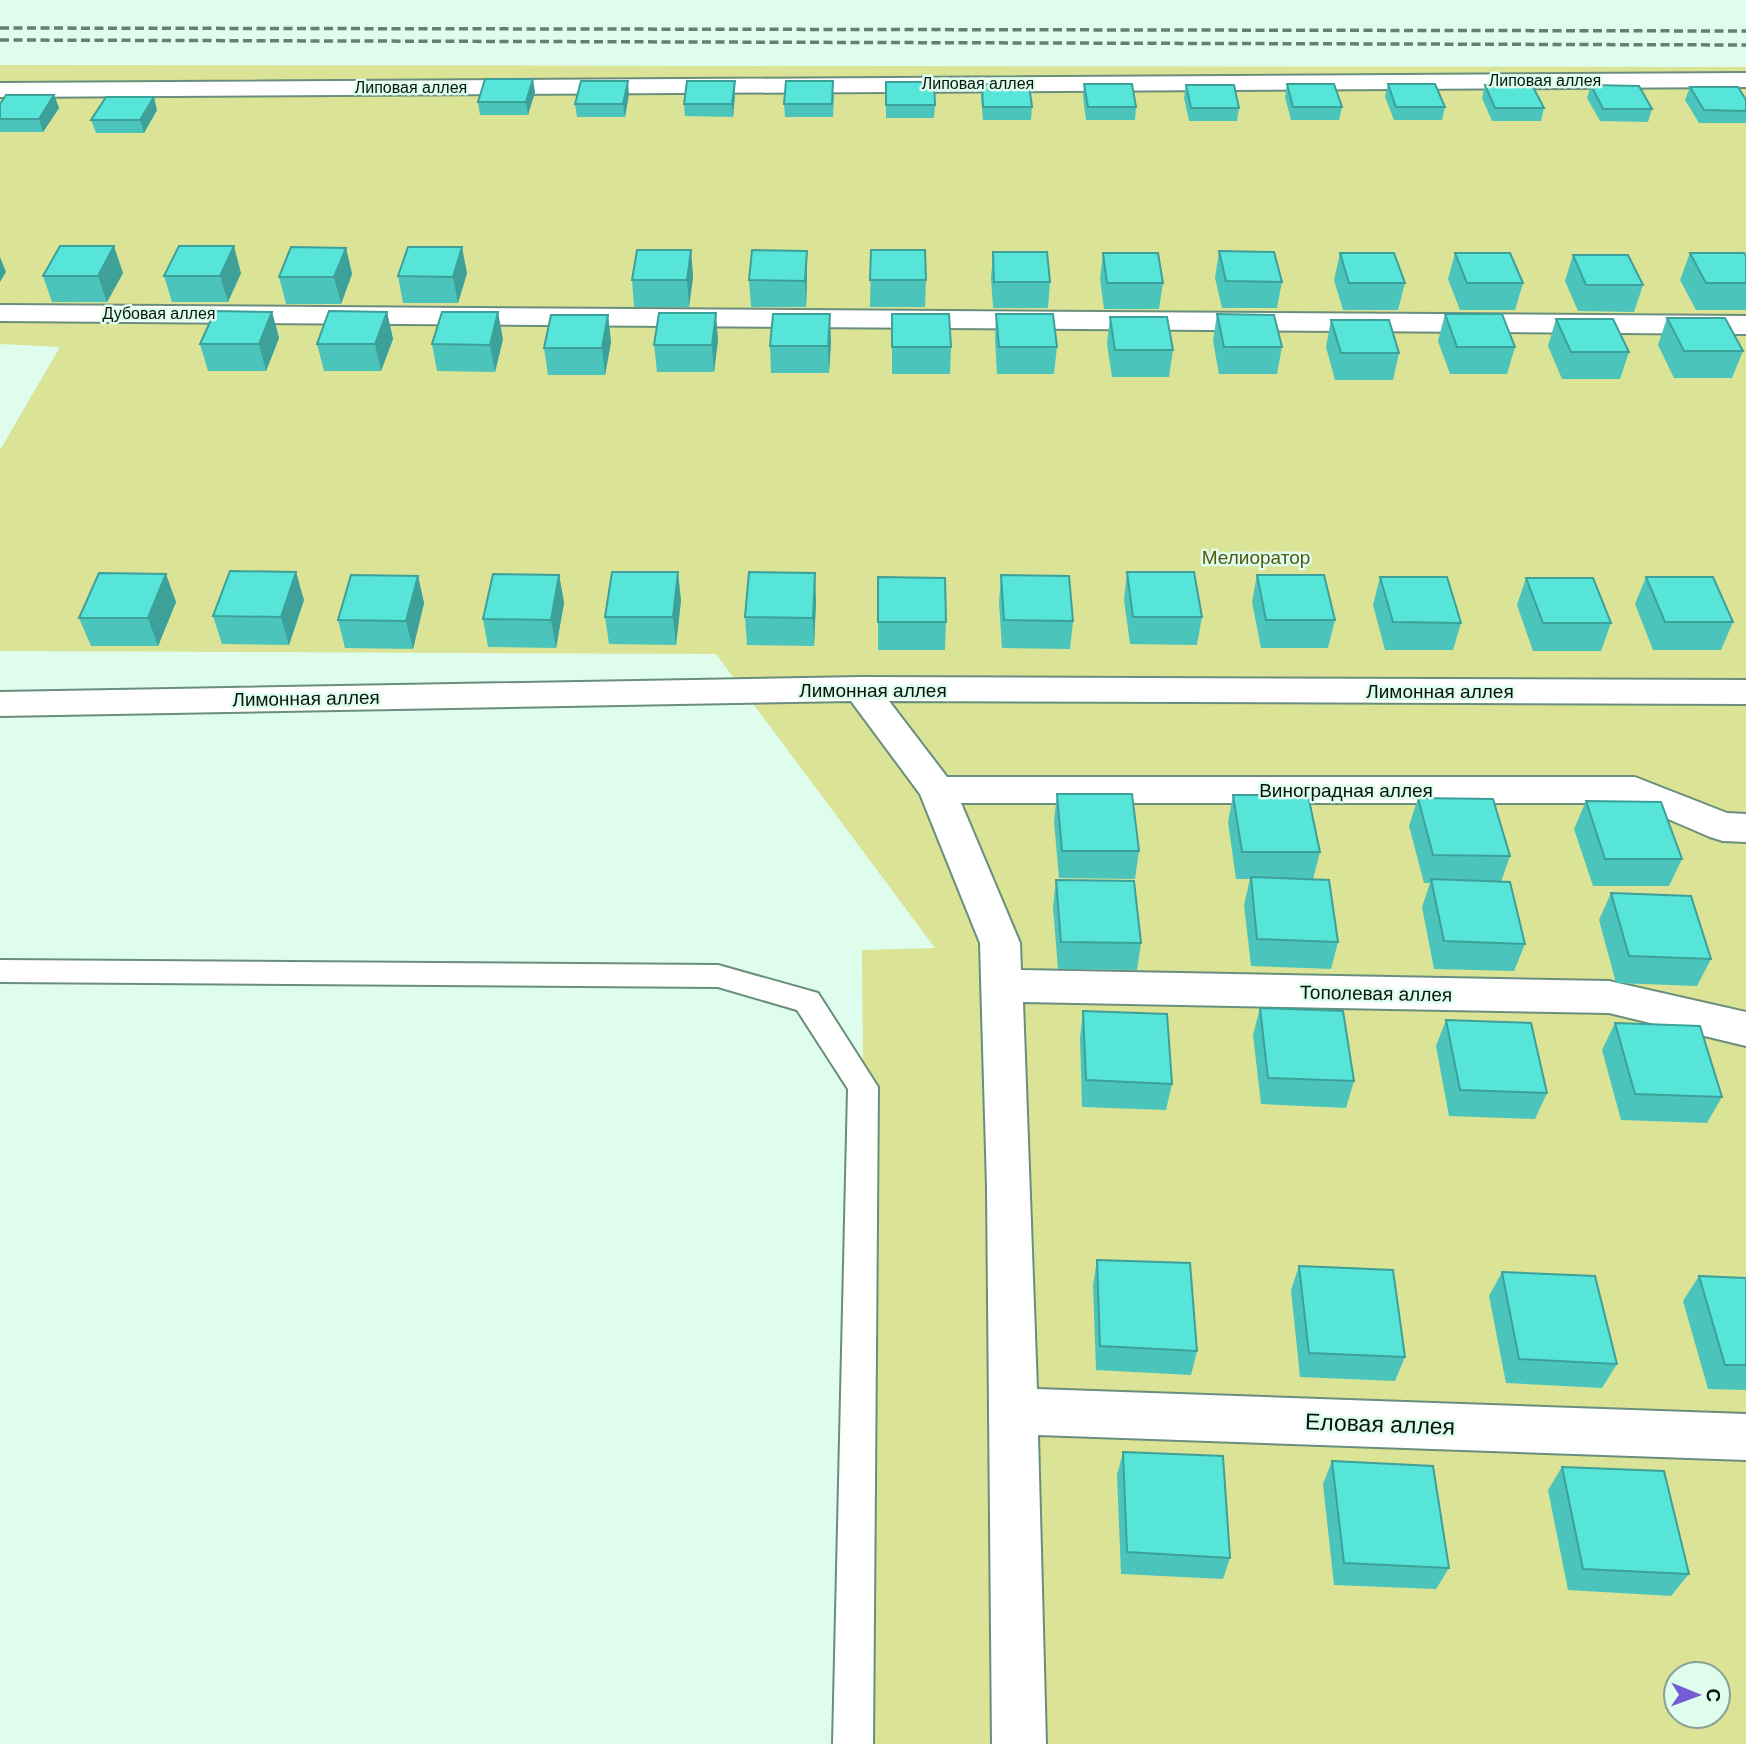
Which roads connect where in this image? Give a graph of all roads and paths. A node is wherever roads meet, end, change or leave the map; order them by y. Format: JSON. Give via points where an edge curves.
{"nodes":[{"id":1,"x":1746,"y":80,"type":"edge"},
{"id":2,"x":0,"y":90,"type":"edge"},
{"id":3,"x":0,"y":313,"type":"edge"},
{"id":4,"x":1746,"y":325,"type":"edge"},
{"id":5,"x":861,"y":689,"type":"junction"},
{"id":6,"x":1746,"y":691,"type":"edge"},
{"id":7,"x":0,"y":704,"type":"edge"},
{"id":8,"x":937,"y":790,"type":"junction"},
{"id":9,"x":1746,"y":828,"type":"edge"},
{"id":10,"x":0,"y":971,"type":"edge"},
{"id":11,"x":1002,"y":986,"type":"junction"},
{"id":12,"x":1746,"y":1029,"type":"edge"},
{"id":13,"x":1013,"y":1410,"type":"junction"},
{"id":14,"x":1746,"y":1437,"type":"edge"},
{"id":15,"x":853,"y":1744,"type":"edge"},
{"id":16,"x":1019,"y":1744,"type":"edge"}],
"edges":[{"from":1,"to":2,"type":"street","name":"Липовая аллея"},
{"from":3,"to":4,"type":"street","name":"Дубовая аллея"},
{"from":5,"to":6,"type":"street","name":"Лимонная аллея"},
{"from":5,"to":7,"type":"street","name":"Лимонная аллея"},
{"from":5,"to":8,"type":"street"},
{"from":8,"to":9,"type":"street","name":"Виноградная аллея","via":[[1635,790],[1723,827]]},
{"from":8,"to":11,"type":"street","via":[[1000,943]]},
{"from":10,"to":15,"type":"lane","via":[[718,975],[807,1001],[863,1087]]},
{"from":11,"to":12,"type":"street","name":"Тополевая аллея","via":[[1608,997]]},
{"from":11,"to":13,"type":"street"},
{"from":13,"to":14,"type":"street","name":"Еловая аллея"},
{"from":13,"to":16,"type":"street"}]}
